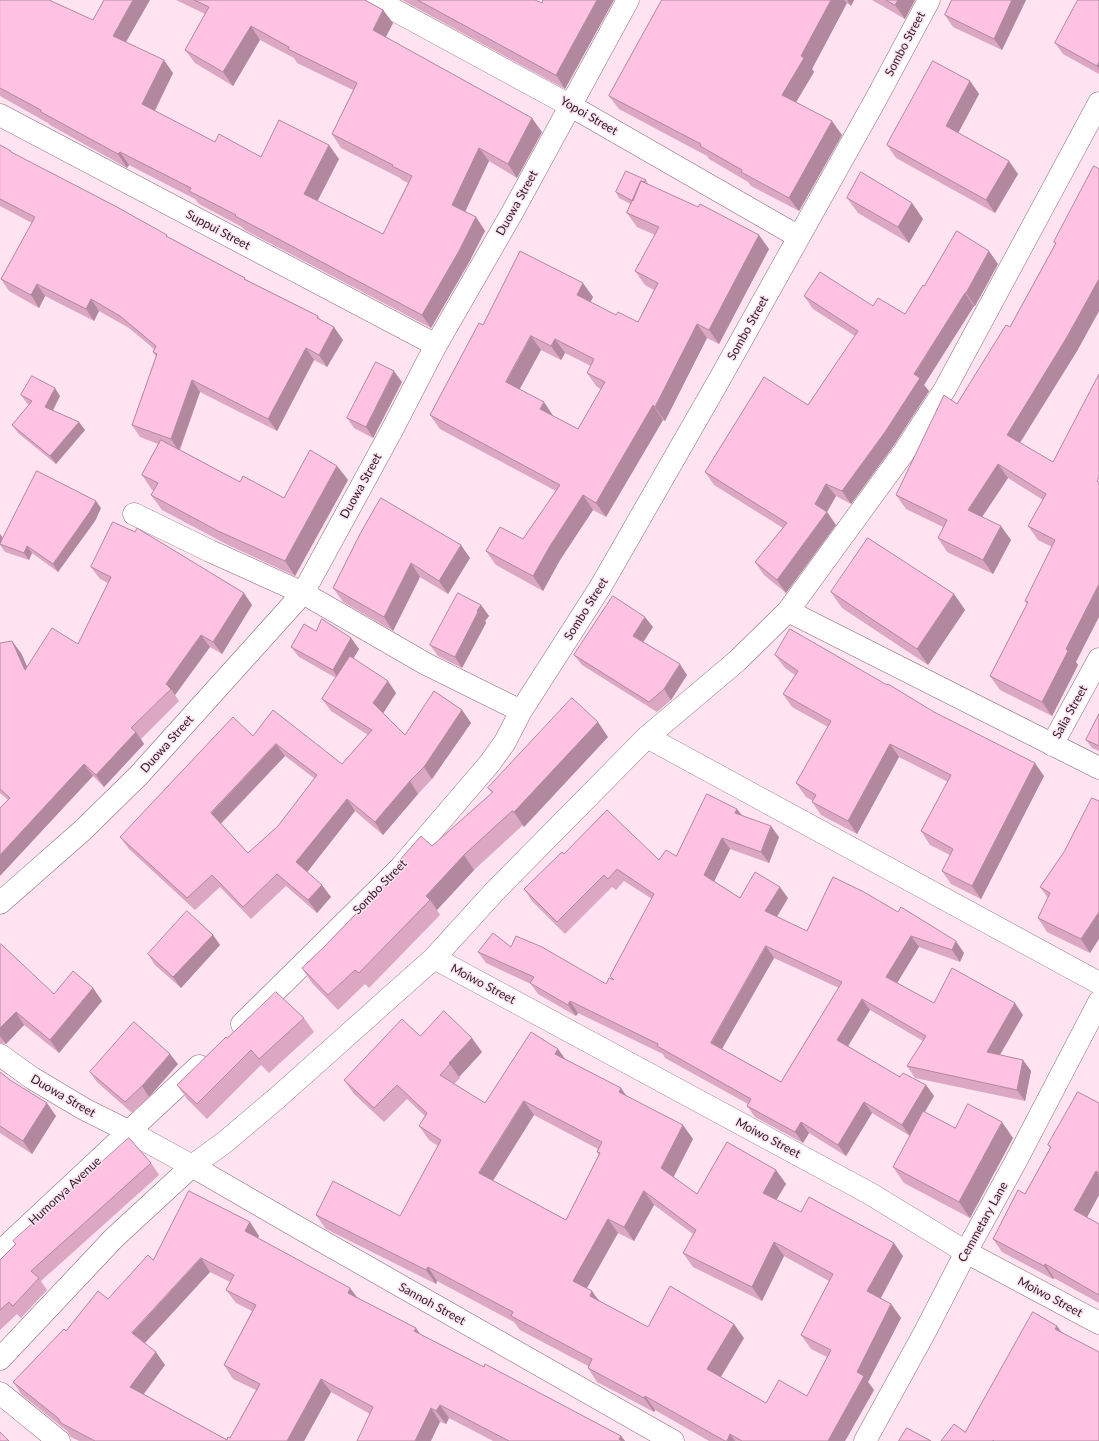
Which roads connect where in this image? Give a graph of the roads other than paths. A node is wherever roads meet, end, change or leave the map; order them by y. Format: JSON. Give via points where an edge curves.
{"nodes":[{"id":1,"x":376,"y":0,"type":"edge"},
{"id":2,"x":628,"y":0,"type":"edge"},
{"id":3,"x":928,"y":0,"type":"edge"},
{"id":4,"x":1099,"y":103,"type":"edge"},
{"id":5,"x":571,"y":106,"type":"junction"},
{"id":6,"x":0,"y":115,"type":"edge"},
{"id":7,"x":800,"y":237,"type":"junction"},
{"id":8,"x":436,"y":345,"type":"junction"},
{"id":9,"x":134,"y":514,"type":"dead end"},
{"id":10,"x":303,"y":594,"type":"junction"},
{"id":11,"x":788,"y":611,"type":"junction"},
{"id":12,"x":1099,"y":659,"type":"edge"},
{"id":13,"x":521,"y":710,"type":"junction"},
{"id":14,"x":647,"y":737,"type":"junction"},
{"id":15,"x":1052,"y":745,"type":"junction"},
{"id":16,"x":1099,"y":768,"type":"edge"},
{"id":17,"x":0,"y":903,"type":"edge"},
{"id":18,"x":434,"y":958,"type":"junction"},
{"id":19,"x":1099,"y":983,"type":"edge"},
{"id":20,"x":1099,"y":1002,"type":"edge"},
{"id":21,"x":230,"y":1036,"type":"edge"},
{"id":22,"x":214,"y":1052,"type":"edge"},
{"id":23,"x":0,"y":1055,"type":"edge"},
{"id":24,"x":130,"y":1132,"type":"junction"},
{"id":25,"x":192,"y":1166,"type":"junction"},
{"id":26,"x":0,"y":1252,"type":"edge"},
{"id":27,"x":966,"y":1252,"type":"junction"},
{"id":28,"x":1099,"y":1323,"type":"edge"},
{"id":29,"x":0,"y":1359,"type":"edge"},
{"id":30,"x":0,"y":1393,"type":"edge"},
{"id":31,"x":59,"y":1441,"type":"edge"},
{"id":32,"x":673,"y":1441,"type":"edge"},
{"id":33,"x":865,"y":1441,"type":"edge"}],
"edges":[{"from":1,"to":5,"type":"street","name":"Yopoi Street"},
{"from":2,"to":5,"type":"street","name":"Duowa Street"},
{"from":3,"to":7,"type":"street","name":"Sombo Street"},
{"from":4,"to":11,"type":"street","via":[[945,389],[904,452]]},
{"from":5,"to":7,"type":"street","name":"Yopoi Street"},
{"from":5,"to":8,"type":"street","name":"Duowa Street"},
{"from":6,"to":8,"type":"street","name":"Suppui Street"},
{"from":7,"to":13,"type":"street","name":"Sombo Street","via":[[601,586]]},
{"from":8,"to":10,"type":"street","name":"Duowa Street","via":[[392,432]]},
{"from":9,"to":10,"type":"street"},
{"from":10,"to":13,"type":"street","via":[[426,664]]},
{"from":10,"to":17,"type":"street","name":"Duowa Street","via":[[139,775],[83,830]]},
{"from":11,"to":14,"type":"street","via":[[737,660]]},
{"from":11,"to":15,"type":"street"},
{"from":12,"to":15,"type":"street","name":"Salia Street"},
{"from":13,"to":21,"type":"street","name":"Sombo Street","via":[[505,742],[490,763],[401,867]]},
{"from":14,"to":18,"type":"street","via":[[495,891]]},
{"from":14,"to":19,"type":"street"},
{"from":15,"to":16,"type":"street"},
{"from":18,"to":25,"type":"street","via":[[277,1098]]},
{"from":18,"to":27,"type":"street","name":"Moiwo Street","via":[[869,1193]]},
{"from":20,"to":27,"type":"street","name":"Cemmetary Lane"},
{"from":22,"to":24,"type":"street"},
{"from":23,"to":24,"type":"street","name":"Duowa Street","via":[[32,1078],[84,1109]]},
{"from":24,"to":25,"type":"street","name":"Duowa Street"},
{"from":24,"to":26,"type":"street","name":"Humonya Avenue"},
{"from":25,"to":29,"type":"street","via":[[114,1238]]},
{"from":25,"to":32,"type":"street","name":"Sannoh Street"},
{"from":27,"to":28,"type":"street","name":"Moiwo Street"},
{"from":27,"to":33,"type":"street","name":"Cemmetary Lane"},
{"from":30,"to":31,"type":"street"}]}
